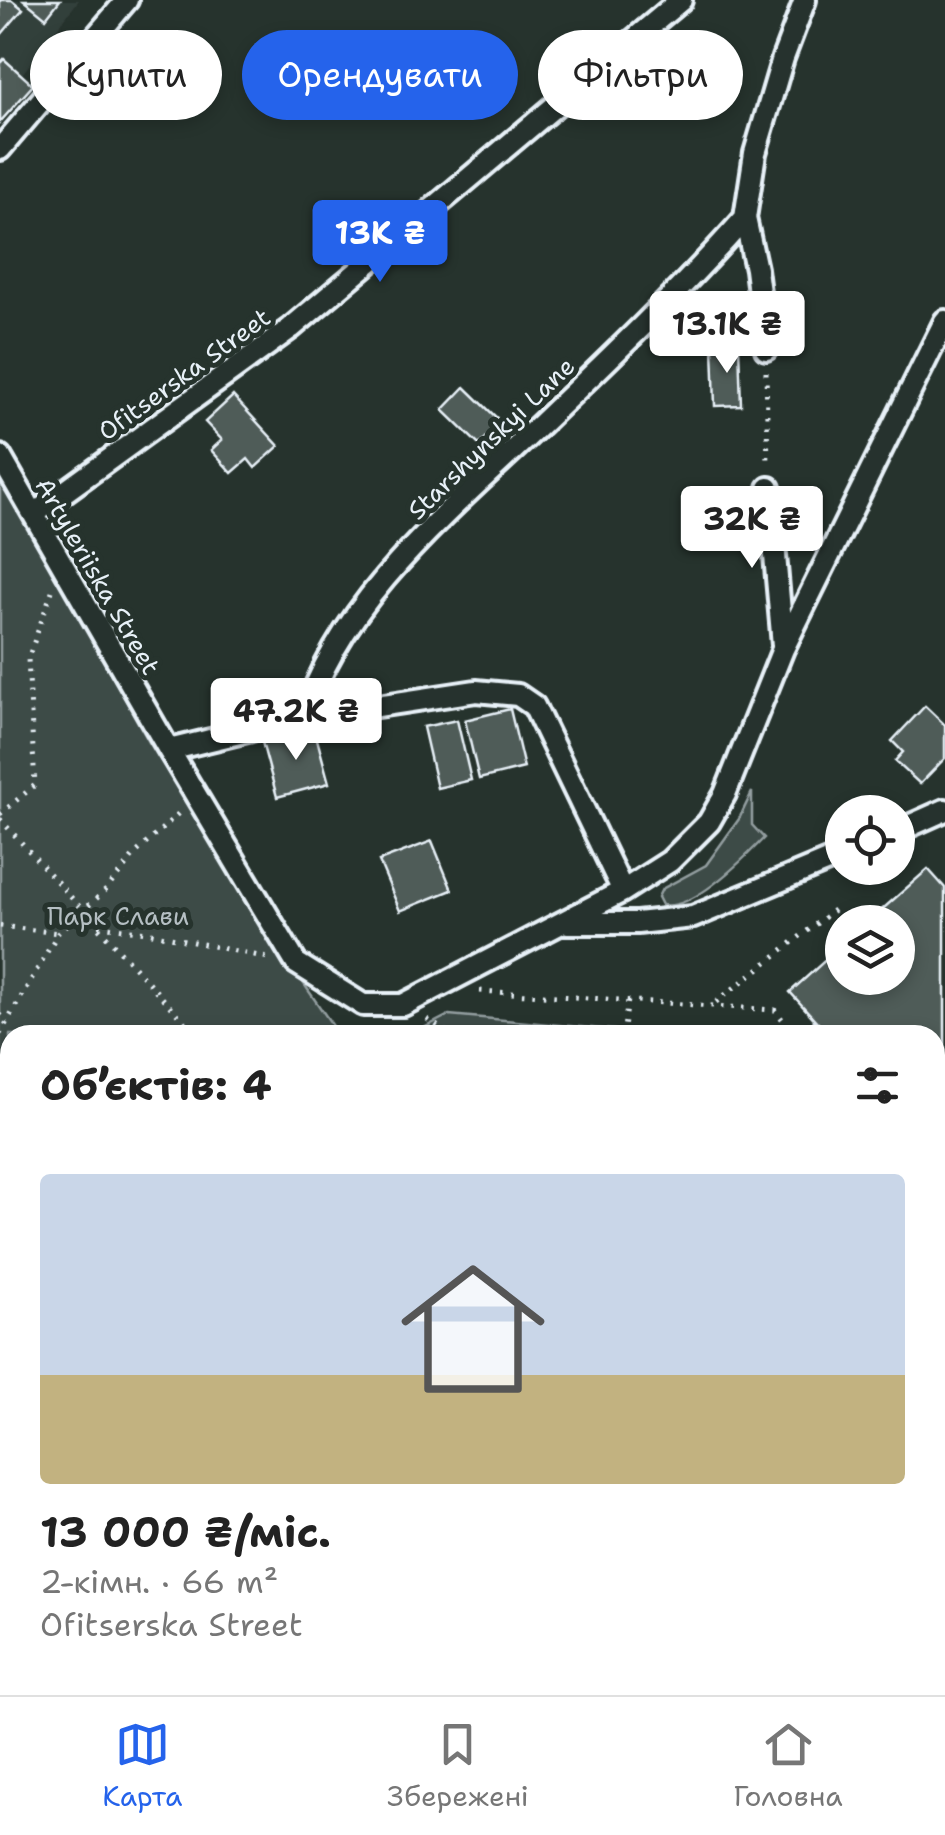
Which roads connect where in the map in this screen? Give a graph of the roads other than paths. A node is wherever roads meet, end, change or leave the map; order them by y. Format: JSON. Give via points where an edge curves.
{"nodes":[{"id":1,"x":127,"y":0,"type":"edge"},
{"id":2,"x":682,"y":0,"type":"edge"},
{"id":3,"x":805,"y":0,"type":"edge"},
{"id":4,"x":0,"y":150,"type":"edge"},
{"id":5,"x":744,"y":218,"type":"junction"},
{"id":6,"x":945,"y":320,"type":"edge"},
{"id":7,"x":766,"y":349,"type":"road end"},
{"id":8,"x":0,"y":456,"type":"edge"},
{"id":9,"x":769,"y":488,"type":"road end"},
{"id":10,"x":34,"y":514,"type":"junction"},
{"id":11,"x":783,"y":649,"type":"junction"},
{"id":12,"x":306,"y":717,"type":"junction"},
{"id":13,"x":169,"y":750,"type":"junction"},
{"id":14,"x":945,"y":810,"type":"edge"},
{"id":15,"x":915,"y":823,"type":"edge"},
{"id":16,"x":825,"y":861,"type":"edge"},
{"id":17,"x":623,"y":891,"type":"junction"},
{"id":18,"x":560,"y":923,"type":"junction"}],
"edges":[{"from":1,"to":4,"type":"street"},
{"from":2,"to":10,"type":"street","name":"Ofitserska Street","via":[[291,328]]},
{"from":3,"to":5,"type":"street","via":[[754,154]]},
{"from":5,"to":7,"type":"street"},
{"from":5,"to":12,"type":"street","name":"Starshynskyi Lane","via":[[372,594],[330,658]]},
{"from":6,"to":11,"type":"street"},
{"from":8,"to":10,"type":"street","name":"Artyleriiska Street"},
{"from":9,"to":11,"type":"street"},
{"from":10,"to":13,"type":"street","name":"Artyleriiska Street"},
{"from":11,"to":17,"type":"street","via":[[708,822],[670,861]]},
{"from":12,"to":13,"type":"street"},
{"from":12,"to":17,"type":"street","via":[[476,690],[518,695],[534,706]]},
{"from":13,"to":18,"type":"street","name":"Artyleriiska Street","via":[[296,962],[363,1005],[404,1005]]},
{"from":14,"to":15,"type":"street"},
{"from":16,"to":18,"type":"street","via":[[693,917]]},
{"from":17,"to":18,"type":"street"}]}
